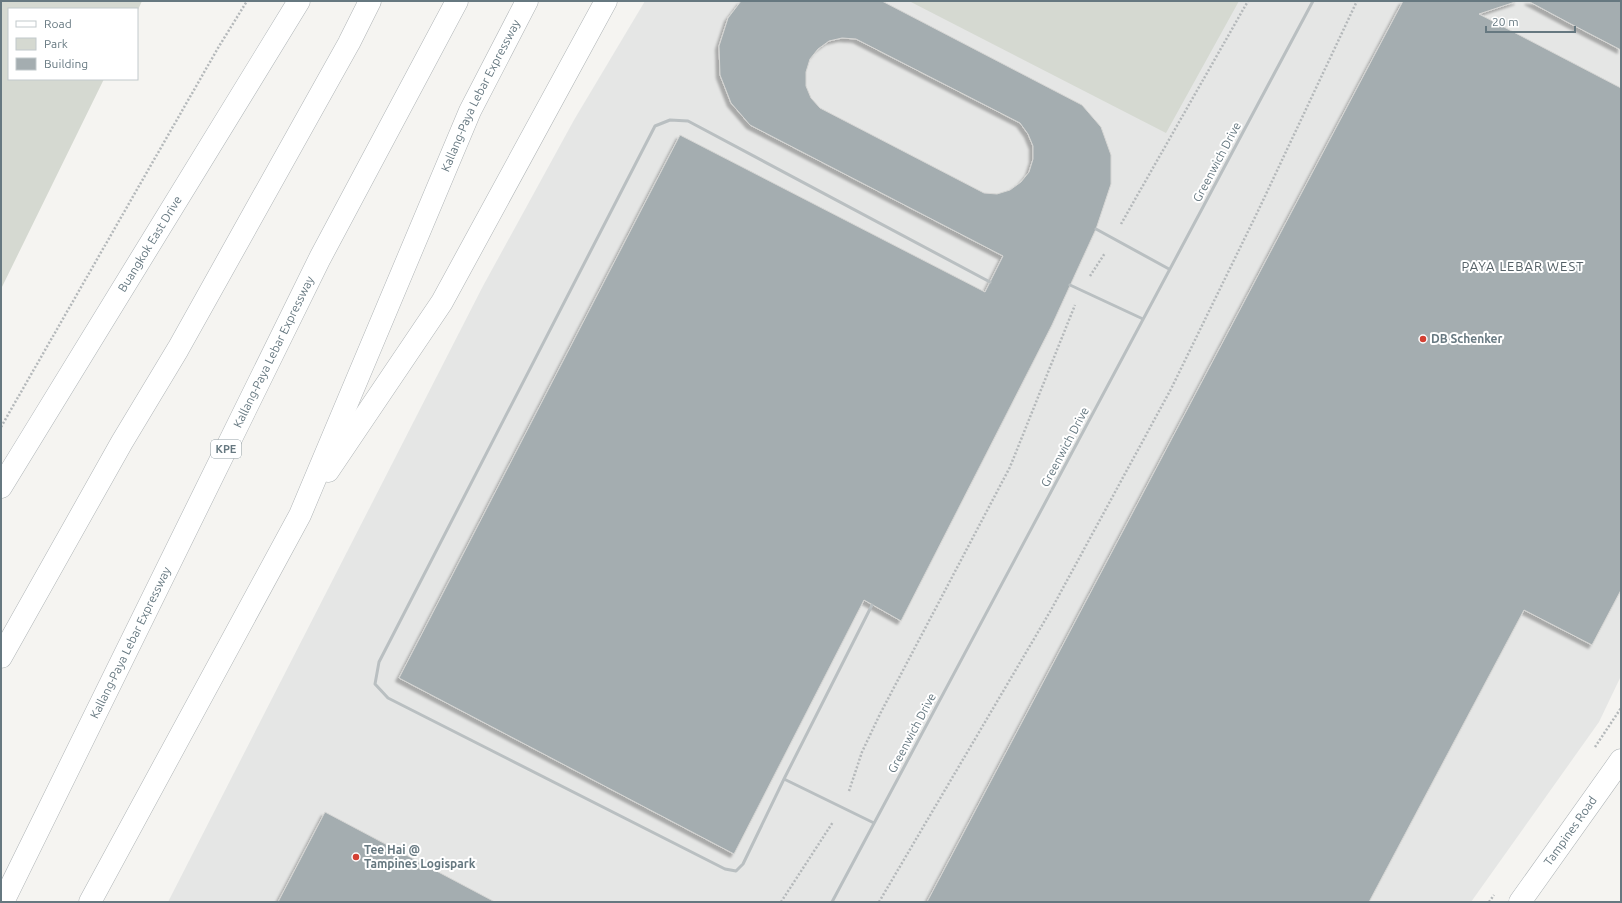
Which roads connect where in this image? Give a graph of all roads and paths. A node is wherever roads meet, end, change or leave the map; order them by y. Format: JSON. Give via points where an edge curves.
{"nodes":[{"id":1,"x":246,"y":1,"type":"edge"},
{"id":2,"x":299,"y":1,"type":"edge"},
{"id":3,"x":370,"y":1,"type":"edge"},
{"id":4,"x":458,"y":1,"type":"edge"},
{"id":5,"x":527,"y":1,"type":"edge"},
{"id":6,"x":606,"y":1,"type":"edge"},
{"id":7,"x":1313,"y":1,"type":"edge"},
{"id":8,"x":1357,"y":1,"type":"edge"},
{"id":9,"x":1096,"y":229,"type":"dead end"},
{"id":10,"x":1169,"y":269,"type":"junction"},
{"id":11,"x":990,"y":282,"type":"dead end"},
{"id":12,"x":1070,"y":285,"type":"dead end"},
{"id":13,"x":1143,"y":319,"type":"junction"},
{"id":14,"x":1,"y":427,"type":"edge"},
{"id":15,"x":1,"y":487,"type":"edge"},
{"id":16,"x":300,"y":514,"type":"junction"},
{"id":17,"x":982,"y":521,"type":"dead end"},
{"id":18,"x":872,"y":605,"type":"dead end"},
{"id":19,"x":1,"y":657,"type":"edge"},
{"id":20,"x":1621,"y":760,"type":"edge"},
{"id":21,"x":784,"y":778,"type":"junction"},
{"id":22,"x":843,"y":807,"type":"junction"},
{"id":23,"x":874,"y":823,"type":"junction"},
{"id":24,"x":3,"y":902,"type":"edge"},
{"id":25,"x":90,"y":902,"type":"edge"},
{"id":26,"x":781,"y":902,"type":"edge"},
{"id":27,"x":832,"y":902,"type":"edge"},
{"id":28,"x":879,"y":902,"type":"edge"},
{"id":29,"x":1520,"y":902,"type":"edge"}],
"edges":[{"from":1,"to":14,"type":"path"},
{"from":2,"to":15,"type":"main road","name":"Buangkok East Drive"},
{"from":3,"to":19,"type":"main road","via":[[182,342],[122,442]]},
{"from":4,"to":24,"type":"main road","name":"Kallang-Paya Lebar Expressway","number":"KPE","via":[[320,258]]},
{"from":5,"to":16,"type":"main road","name":"Kallang-Paya Lebar Expressway","via":[[470,111]]},
{"from":6,"to":16,"type":"main road","via":[[442,302]]},
{"from":7,"to":10,"type":"lane","name":"Greenwich Drive"},
{"from":8,"to":28,"type":"path","via":[[1255,218],[1171,388],[1050,610]]},
{"from":9,"to":10,"type":"lane"},
{"from":10,"to":13,"type":"lane","name":"Greenwich Drive"},
{"from":11,"to":21,"type":"lane","via":[[688,121],[670,120],[655,126],[379,662],[375,684],[388,698],[725,869],[736,871],[744,864]]},
{"from":12,"to":13,"type":"lane"},
{"from":13,"to":23,"type":"lane","name":"Greenwich Drive"},
{"from":16,"to":25,"type":"main road","name":"Kallang-Paya Lebar Expressway"},
{"from":17,"to":22,"type":"path","via":[[880,714],[862,752]]},
{"from":18,"to":21,"type":"lane"},
{"from":20,"to":29,"type":"main road","name":"Tampines Road"},
{"from":21,"to":22,"type":"lane"},
{"from":22,"to":23,"type":"lane"},
{"from":22,"to":26,"type":"path"},
{"from":23,"to":27,"type":"lane","name":"Greenwich Drive"}]}
